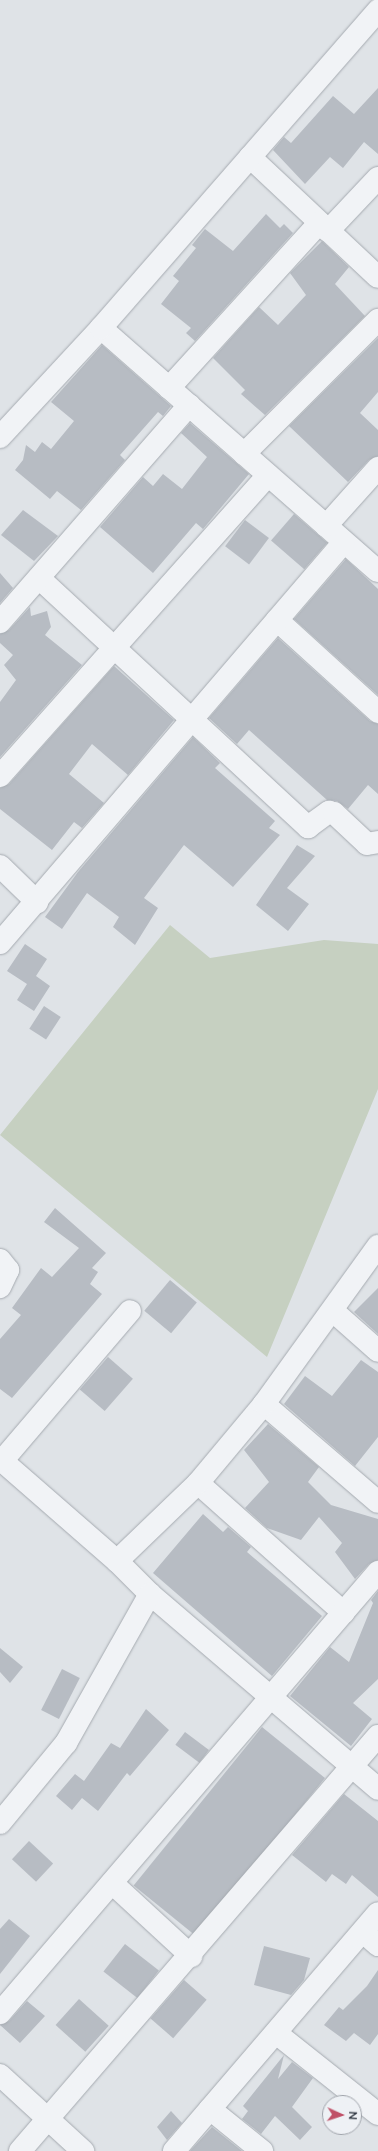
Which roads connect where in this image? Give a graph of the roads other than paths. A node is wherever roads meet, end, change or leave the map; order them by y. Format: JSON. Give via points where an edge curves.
{"nodes":[{"id":1,"x":378,"y":10,"type":"edge"},
{"id":2,"x":250,"y":157,"type":"junction"},
{"id":3,"x":378,"y":178,"type":"edge"},
{"id":4,"x":324,"y":227,"type":"junction"},
{"id":5,"x":378,"y":277,"type":"edge"},
{"id":6,"x":378,"y":320,"type":"edge"},
{"id":7,"x":101,"y":328,"type":"junction"},
{"id":8,"x":169,"y":388,"type":"junction"},
{"id":9,"x":188,"y":405,"type":"junction"},
{"id":10,"x":0,"y":437,"type":"edge"},
{"id":11,"x":244,"y":454,"type":"junction"},
{"id":12,"x":378,"y":468,"type":"edge"},
{"id":13,"x":268,"y":475,"type":"junction"},
{"id":14,"x":326,"y":526,"type":"junction"},
{"id":15,"x":344,"y":542,"type":"junction"},
{"id":16,"x":378,"y":571,"type":"edge"},
{"id":17,"x":39,"y":578,"type":"junction"},
{"id":18,"x":277,"y":620,"type":"junction"},
{"id":19,"x":0,"y":622,"type":"edge"},
{"id":20,"x":114,"y":648,"type":"junction"},
{"id":21,"x":378,"y":712,"type":"edge"},
{"id":22,"x":191,"y":720,"type":"junction"},
{"id":23,"x":0,"y":776,"type":"edge"},
{"id":24,"x":378,"y":842,"type":"edge"},
{"id":25,"x":0,"y":866,"type":"edge"},
{"id":26,"x":37,"y":902,"type":"junction"},
{"id":27,"x":0,"y":943,"type":"edge"},
{"id":28,"x":378,"y":1246,"type":"edge"},
{"id":29,"x":0,"y":1260,"type":"edge"},
{"id":30,"x":0,"y":1287,"type":"edge"},
{"id":31,"x":130,"y":1311,"type":"dead end"},
{"id":32,"x":334,"y":1311,"type":"junction"},
{"id":33,"x":378,"y":1351,"type":"edge"},
{"id":34,"x":264,"y":1404,"type":"junction"},
{"id":35,"x":1,"y":1460,"type":"edge"},
{"id":36,"x":198,"y":1483,"type":"junction"},
{"id":37,"x":378,"y":1502,"type":"edge"},
{"id":38,"x":117,"y":1561,"type":"junction"},
{"id":39,"x":378,"y":1572,"type":"edge"},
{"id":40,"x":150,"y":1594,"type":"junction"},
{"id":41,"x":344,"y":1612,"type":"junction"},
{"id":42,"x":271,"y":1696,"type":"junction"},
{"id":43,"x":378,"y":1736,"type":"edge"},
{"id":44,"x":352,"y":1767,"type":"junction"},
{"id":45,"x":378,"y":1789,"type":"edge"},
{"id":46,"x":0,"y":1823,"type":"edge"},
{"id":47,"x":112,"y":1883,"type":"junction"},
{"id":48,"x":378,"y":1914,"type":"edge"},
{"id":49,"x":370,"y":1938,"type":"edge"},
{"id":50,"x":191,"y":1956,"type":"junction"},
{"id":51,"x":0,"y":2013,"type":"edge"},
{"id":52,"x":276,"y":2033,"type":"junction"},
{"id":53,"x":0,"y":2075,"type":"edge"},
{"id":54,"x":210,"y":2109,"type":"junction"},
{"id":55,"x":378,"y":2114,"type":"edge"},
{"id":56,"x":48,"y":2119,"type":"junction"},
{"id":57,"x":20,"y":2151,"type":"edge"},
{"id":58,"x":83,"y":2151,"type":"edge"},
{"id":59,"x":174,"y":2151,"type":"edge"},
{"id":60,"x":262,"y":2151,"type":"edge"}],
"edges":[{"from":1,"to":2,"type":"street"},
{"from":2,"to":4,"type":"street"},
{"from":2,"to":7,"type":"street"},
{"from":3,"to":4,"type":"street"},
{"from":4,"to":5,"type":"street"},
{"from":4,"to":8,"type":"street"},
{"from":6,"to":11,"type":"street"},
{"from":7,"to":8,"type":"street"},
{"from":7,"to":10,"type":"street"},
{"from":8,"to":9,"type":"street"},
{"from":9,"to":11,"type":"street"},
{"from":9,"to":17,"type":"street"},
{"from":11,"to":13,"type":"street"},
{"from":12,"to":14,"type":"street"},
{"from":13,"to":14,"type":"street"},
{"from":13,"to":20,"type":"street"},
{"from":14,"to":15,"type":"street"},
{"from":15,"to":16,"type":"street"},
{"from":15,"to":18,"type":"street"},
{"from":17,"to":19,"type":"street"},
{"from":17,"to":20,"type":"street"},
{"from":18,"to":21,"type":"street"},
{"from":18,"to":22,"type":"street"},
{"from":20,"to":22,"type":"street"},
{"from":20,"to":23,"type":"street"},
{"from":22,"to":24,"type":"street","via":[[308,827],[329,812],[334,813],[367,844]]},
{"from":22,"to":26,"type":"street"},
{"from":25,"to":26,"type":"street"},
{"from":26,"to":27,"type":"street"},
{"from":28,"to":32,"type":"street"},
{"from":29,"to":30,"type":"street","via":[[8,1270]]},
{"from":31,"to":35,"type":"street"},
{"from":32,"to":33,"type":"street"},
{"from":32,"to":34,"type":"street"},
{"from":34,"to":36,"type":"street"},
{"from":34,"to":37,"type":"street"},
{"from":35,"to":38,"type":"street"},
{"from":36,"to":38,"type":"street"},
{"from":36,"to":41,"type":"street"},
{"from":38,"to":40,"type":"street"},
{"from":39,"to":41,"type":"street"},
{"from":40,"to":42,"type":"street"},
{"from":40,"to":46,"type":"street","via":[[66,1743]]},
{"from":41,"to":42,"type":"street"},
{"from":42,"to":44,"type":"street"},
{"from":42,"to":47,"type":"street"},
{"from":43,"to":44,"type":"street"},
{"from":44,"to":45,"type":"street"},
{"from":44,"to":50,"type":"street"},
{"from":47,"to":50,"type":"street"},
{"from":47,"to":51,"type":"street"},
{"from":48,"to":49,"type":"street"},
{"from":49,"to":52,"type":"street"},
{"from":50,"to":56,"type":"street"},
{"from":52,"to":54,"type":"street"},
{"from":52,"to":55,"type":"street"},
{"from":53,"to":56,"type":"street"},
{"from":54,"to":59,"type":"street"},
{"from":54,"to":60,"type":"street"},
{"from":56,"to":57,"type":"street"},
{"from":56,"to":58,"type":"street"}]}
